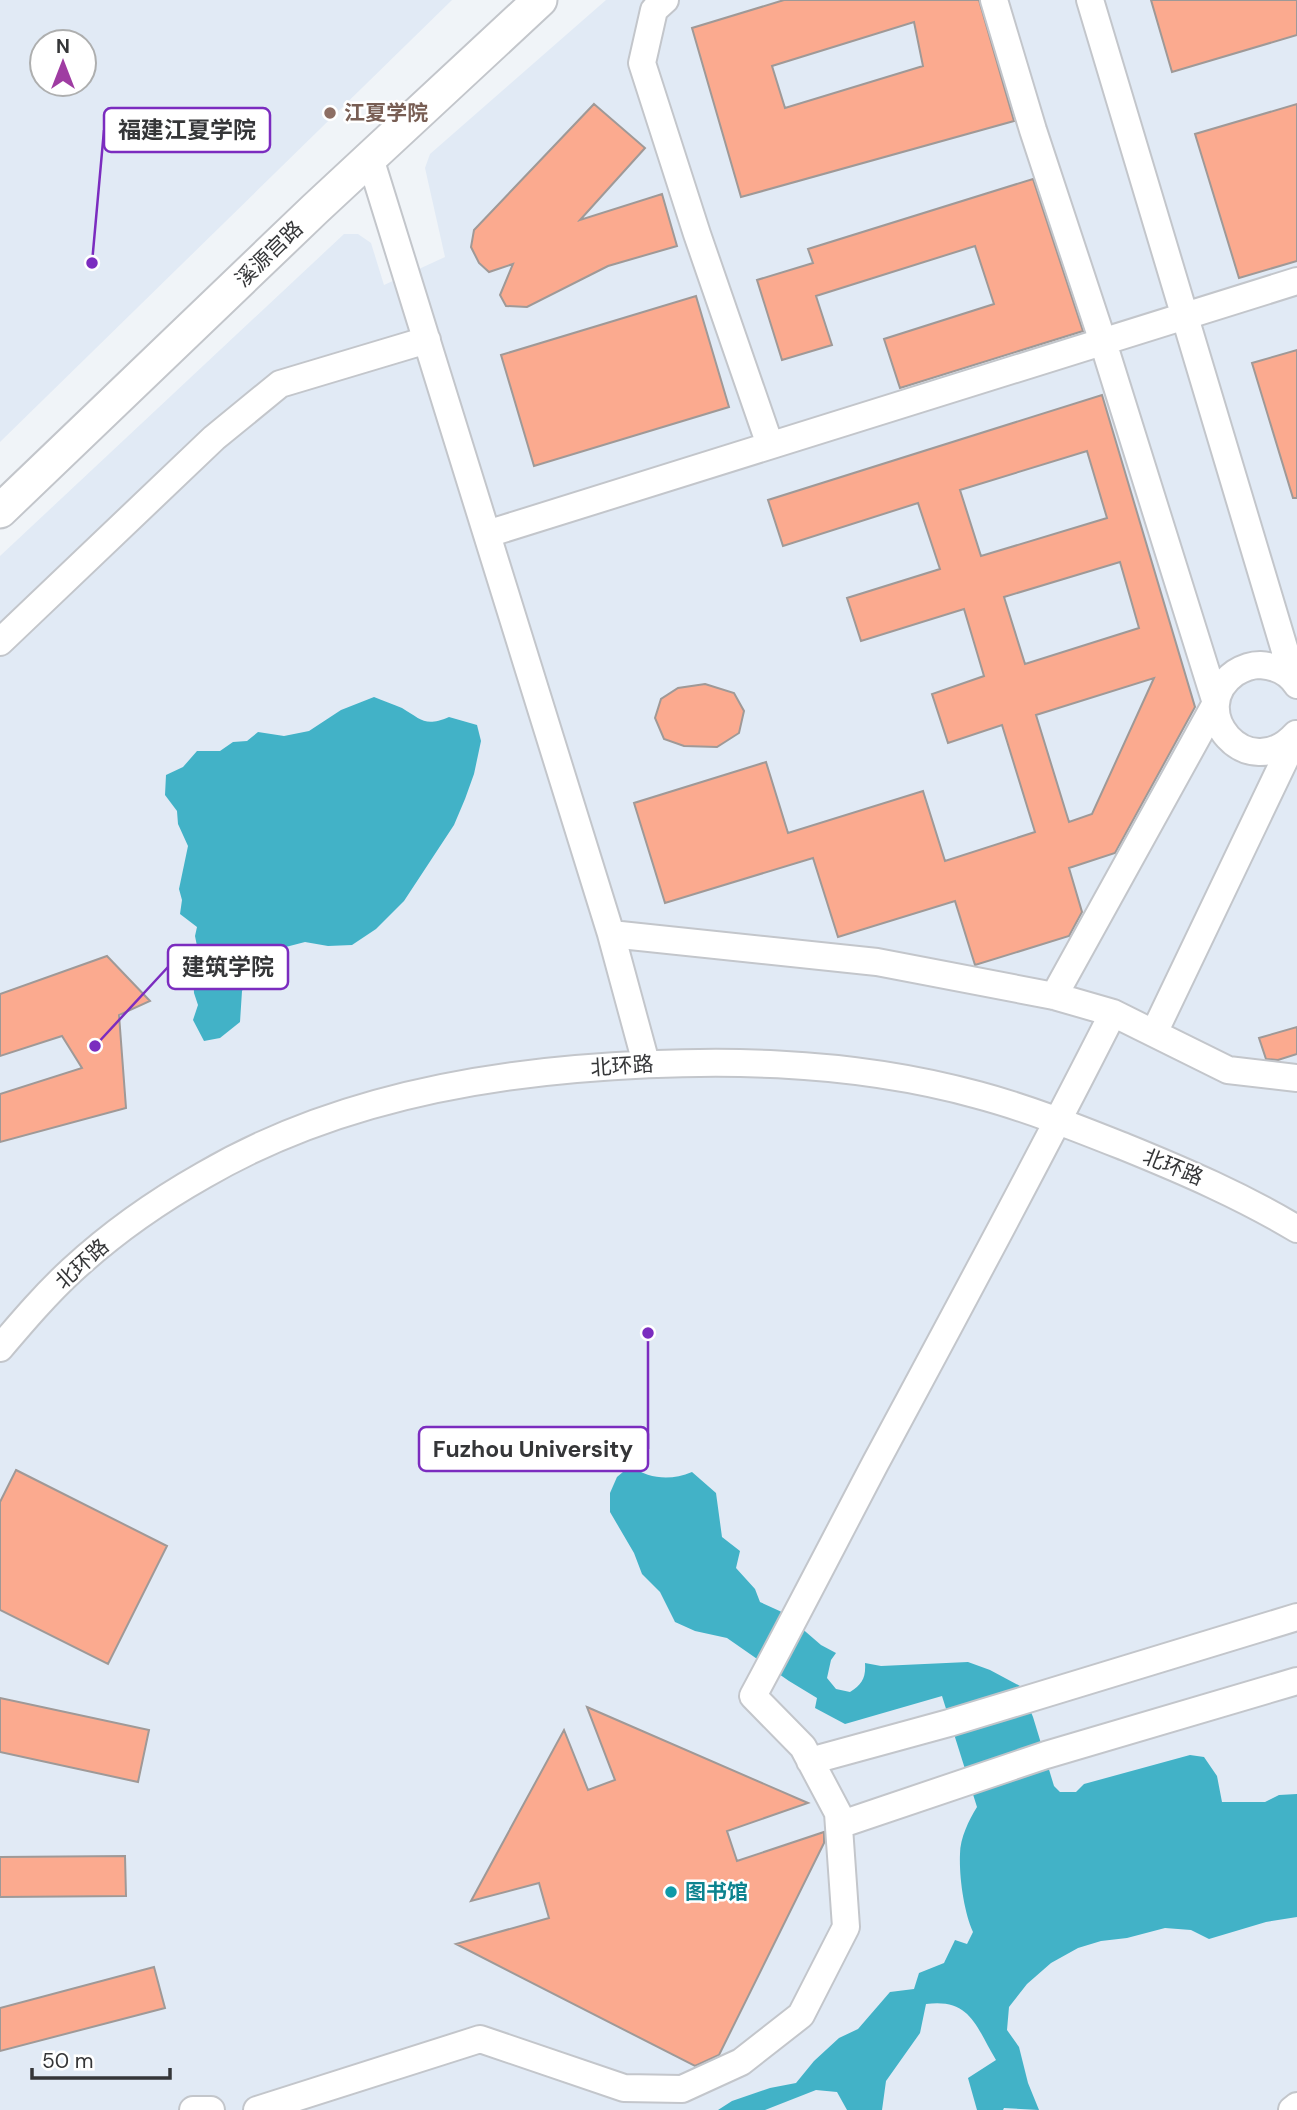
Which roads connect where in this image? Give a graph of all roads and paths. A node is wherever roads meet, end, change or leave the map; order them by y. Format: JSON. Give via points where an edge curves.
{"nodes":[{"id":1,"x":511,"y":0,"type":"edge"},
{"id":2,"x":540,"y":0,"type":"edge"},
{"id":3,"x":665,"y":0,"type":"edge"},
{"id":4,"x":995,"y":0,"type":"edge"},
{"id":5,"x":1090,"y":0,"type":"edge"},
{"id":6,"x":370,"y":159,"type":"junction"},
{"id":7,"x":1297,"y":281,"type":"edge"},
{"id":8,"x":1185,"y":316,"type":"junction"},
{"id":9,"x":427,"y":340,"type":"junction"},
{"id":10,"x":1103,"y":342,"type":"junction"},
{"id":11,"x":770,"y":445,"type":"junction"},
{"id":12,"x":0,"y":480,"type":"edge"},
{"id":13,"x":0,"y":511,"type":"edge"},
{"id":14,"x":487,"y":534,"type":"junction"},
{"id":15,"x":0,"y":642,"type":"edge"},
{"id":16,"x":1296,"y":683,"type":"edge"},
{"id":17,"x":1216,"y":703,"type":"junction"},
{"id":18,"x":1297,"y":733,"type":"edge"},
{"id":19,"x":611,"y":934,"type":"junction"},
{"id":20,"x":1054,"y":996,"type":"junction"},
{"id":21,"x":1113,"y":1013,"type":"junction"},
{"id":22,"x":1154,"y":1033,"type":"junction"},
{"id":23,"x":646,"y":1063,"type":"junction"},
{"id":24,"x":1297,"y":1078,"type":"edge"},
{"id":25,"x":1058,"y":1122,"type":"junction"},
{"id":26,"x":1297,"y":1229,"type":"edge"},
{"id":27,"x":0,"y":1348,"type":"edge"},
{"id":28,"x":1297,"y":1617,"type":"edge"},
{"id":29,"x":1297,"y":1681,"type":"edge"},
{"id":30,"x":810,"y":1761,"type":"junction"},
{"id":31,"x":839,"y":1825,"type":"junction"},
{"id":32,"x":1297,"y":2106,"type":"edge"},
{"id":33,"x":192,"y":2110,"type":"edge"},
{"id":34,"x":211,"y":2110,"type":"edge"},
{"id":35,"x":257,"y":2110,"type":"edge"},
{"id":36,"x":1292,"y":2110,"type":"edge"}],
"edges":[{"from":1,"to":12,"type":"main road","name":"溪源宫路"},
{"from":2,"to":6,"type":"main road","name":"溪源宫路"},
{"from":3,"to":11,"type":"street","via":[[654,10],[642,63]]},
{"from":4,"to":10,"type":"street"},
{"from":5,"to":8,"type":"street"},
{"from":6,"to":9,"type":"street"},
{"from":6,"to":13,"type":"main road","name":"溪源宫路"},
{"from":7,"to":8,"type":"street"},
{"from":8,"to":10,"type":"street"},
{"from":8,"to":16,"type":"street"},
{"from":9,"to":14,"type":"street"},
{"from":9,"to":15,"type":"street","via":[[279,384],[214,438]]},
{"from":10,"to":11,"type":"street"},
{"from":10,"to":17,"type":"street"},
{"from":11,"to":14,"type":"street"},
{"from":14,"to":19,"type":"street"},
{"from":16,"to":17,"type":"street","via":[[1277,669],[1255,665],[1229,678]]},
{"from":17,"to":18,"type":"street","via":[[1222,731],[1244,750],[1272,751]]},
{"from":17,"to":20,"type":"street"},
{"from":18,"to":22,"type":"street"},
{"from":19,"to":20,"type":"street","via":[[877,962]]},
{"from":19,"to":23,"type":"street"},
{"from":20,"to":21,"type":"street"},
{"from":21,"to":22,"type":"street"},
{"from":21,"to":25,"type":"street"},
{"from":22,"to":24,"type":"street","via":[[1228,1070]]},
{"from":23,"to":25,"type":"street","name":"北环路","via":[[756,1063],[868,1074],[977,1095]]},
{"from":23,"to":27,"type":"street","name":"北环路","via":[[468,1082],[359,1109],[255,1148],[205,1174],[113,1236],[72,1270]]},
{"from":25,"to":26,"type":"street","name":"北环路","via":[[1213,1183]]},
{"from":25,"to":30,"type":"street","via":[[753,1696],[803,1747]]},
{"from":28,"to":30,"type":"street"},
{"from":29,"to":31,"type":"street","via":[[1046,1755]]},
{"from":30,"to":31,"type":"street","via":[[838,1813]]},
{"from":31,"to":35,"type":"street","via":[[846,1927],[801,2015],[741,2062],[682,2089],[624,2088],[480,2039]]},
{"from":32,"to":36,"type":"street"},
{"from":33,"to":34,"type":"street"}]}
